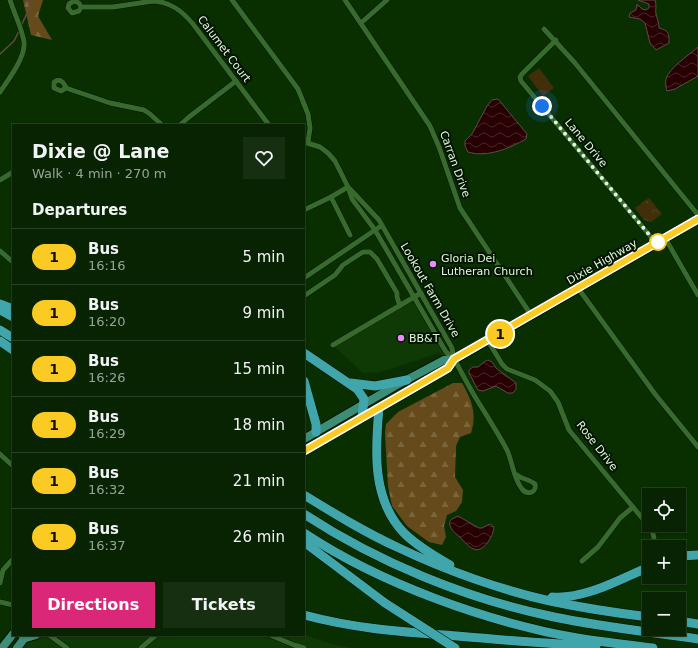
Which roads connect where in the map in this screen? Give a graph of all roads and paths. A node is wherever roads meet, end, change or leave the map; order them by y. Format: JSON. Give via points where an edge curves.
{"nodes":[{"id":1,"x":10,"y":0,"type":"edge"},
{"id":2,"x":232,"y":0,"type":"edge"},
{"id":3,"x":345,"y":0,"type":"edge"},
{"id":4,"x":387,"y":0,"type":"edge"},
{"id":5,"x":81,"y":7,"type":"dead end"},
{"id":6,"x":361,"y":24,"type":"junction"},
{"id":7,"x":544,"y":29,"type":"dead end"},
{"id":8,"x":556,"y":40,"type":"junction"},
{"id":9,"x":236,"y":81,"type":"junction"},
{"id":10,"x":66,"y":88,"type":"dead end"},
{"id":11,"x":0,"y":92,"type":"edge"},
{"id":12,"x":161,"y":124,"type":"edge"},
{"id":13,"x":181,"y":124,"type":"edge"},
{"id":14,"x":268,"y":124,"type":"edge"},
{"id":15,"x":306,"y":142,"type":"edge"},
{"id":16,"x":12,"y":173,"type":"edge"},
{"id":17,"x":0,"y":180,"type":"edge"},
{"id":18,"x":348,"y":187,"type":"junction"},
{"id":19,"x":331,"y":197,"type":"junction"},
{"id":20,"x":305,"y":210,"type":"edge"},
{"id":21,"x":698,"y":215,"type":"edge"},
{"id":22,"x":698,"y":218,"type":"edge"},
{"id":23,"x":381,"y":226,"type":"junction"},
{"id":24,"x":375,"y":230,"type":"junction"},
{"id":25,"x":350,"y":235,"type":"dead end"},
{"id":26,"x":665,"y":238,"type":"junction"},
{"id":27,"x":655,"y":244,"type":"junction"},
{"id":28,"x":0,"y":251,"type":"edge"},
{"id":29,"x":12,"y":261,"type":"edge"},
{"id":30,"x":305,"y":277,"type":"edge"},
{"id":31,"x":578,"y":288,"type":"junction"},
{"id":32,"x":421,"y":293,"type":"junction"},
{"id":33,"x":305,"y":295,"type":"edge"},
{"id":34,"x":698,"y":296,"type":"edge"},
{"id":35,"x":413,"y":298,"type":"junction"},
{"id":36,"x":0,"y":304,"type":"edge"},
{"id":37,"x":400,"y":306,"type":"junction"},
{"id":38,"x":12,"y":309,"type":"edge"},
{"id":39,"x":0,"y":310,"type":"edge"},
{"id":40,"x":12,"y":316,"type":"edge"},
{"id":41,"x":531,"y":316,"type":"junction"},
{"id":42,"x":0,"y":330,"type":"edge"},
{"id":43,"x":12,"y":337,"type":"edge"},
{"id":44,"x":0,"y":341,"type":"edge"},
{"id":45,"x":488,"y":341,"type":"junction"},
{"id":46,"x":333,"y":345,"type":"dead end"},
{"id":47,"x":12,"y":349,"type":"edge"},
{"id":48,"x":305,"y":354,"type":"edge"},
{"id":49,"x":454,"y":359,"type":"junction"},
{"id":50,"x":407,"y":380,"type":"junction"},
{"id":51,"x":349,"y":382,"type":"junction"},
{"id":52,"x":305,"y":385,"type":"edge"},
{"id":53,"x":364,"y":404,"type":"junction"},
{"id":54,"x":379,"y":408,"type":"junction"},
{"id":55,"x":362,"y":417,"type":"junction"},
{"id":56,"x":316,"y":432,"type":"junction"},
{"id":57,"x":305,"y":438,"type":"edge"},
{"id":58,"x":698,"y":447,"type":"edge"},
{"id":59,"x":305,"y":450,"type":"edge"},
{"id":60,"x":0,"y":454,"type":"edge"},
{"id":61,"x":12,"y":465,"type":"edge"},
{"id":62,"x":514,"y":474,"type":"dead end"},
{"id":63,"x":305,"y":496,"type":"edge"},
{"id":64,"x":633,"y":507,"type":"junction"},
{"id":65,"x":305,"y":515,"type":"edge"},
{"id":66,"x":305,"y":534,"type":"edge"},
{"id":67,"x":654,"y":538,"type":"dead end"},
{"id":68,"x":305,"y":543,"type":"edge"},
{"id":69,"x":698,"y":554,"type":"edge"},
{"id":70,"x":686,"y":555,"type":"edge"},
{"id":71,"x":12,"y":560,"type":"edge"},
{"id":72,"x":582,"y":561,"type":"dead end"},
{"id":73,"x":642,"y":570,"type":"edge"},
{"id":74,"x":464,"y":574,"type":"junction"},
{"id":75,"x":0,"y":583,"type":"edge"},
{"id":76,"x":532,"y":596,"type":"junction"},
{"id":77,"x":0,"y":602,"type":"edge"},
{"id":78,"x":12,"y":605,"type":"edge"},
{"id":79,"x":305,"y":615,"type":"edge"},
{"id":80,"x":642,"y":616,"type":"edge"},
{"id":81,"x":686,"y":622,"type":"edge"},
{"id":82,"x":698,"y":624,"type":"edge"},
{"id":83,"x":12,"y":635,"type":"edge"},
{"id":84,"x":50,"y":636,"type":"edge"},
{"id":85,"x":155,"y":636,"type":"edge"},
{"id":86,"x":272,"y":636,"type":"edge"},
{"id":87,"x":25,"y":637,"type":"edge"},
{"id":88,"x":698,"y":638,"type":"edge"},
{"id":89,"x":2,"y":648,"type":"edge"},
{"id":90,"x":17,"y":648,"type":"edge"},
{"id":91,"x":67,"y":648,"type":"edge"},
{"id":92,"x":141,"y":648,"type":"edge"},
{"id":93,"x":304,"y":648,"type":"edge"},
{"id":94,"x":455,"y":648,"type":"edge"},
{"id":95,"x":649,"y":648,"type":"edge"},
{"id":96,"x":653,"y":648,"type":"edge"}],
"edges":[{"from":1,"to":11,"type":"street","via":[[24,47]]},
{"from":2,"to":15,"type":"street","via":[[298,89],[308,114],[310,128]]},
{"from":3,"to":6,"type":"street","name":"Carran Drive"},
{"from":4,"to":6,"type":"street"},
{"from":5,"to":9,"type":"street","name":"Calumet Court","via":[[113,7],[153,1],[174,6],[184,13]]},
{"from":6,"to":41,"type":"street","name":"Carran Drive","via":[[430,126],[460,208]]},
{"from":7,"to":8,"type":"street"},
{"from":8,"to":21,"type":"street"},
{"from":8,"to":27,"type":"street","name":"Lane Drive","via":[[522,74],[521,81]]},
{"from":9,"to":13,"type":"street"},
{"from":9,"to":14,"type":"street","name":"Calumet Court"},
{"from":10,"to":12,"type":"street","via":[[110,103],[144,110]]},
{"from":15,"to":18,"type":"street","name":"Lookout Farm Drive","via":[[320,147],[330,156]]},
{"from":16,"to":17,"type":"street"},
{"from":18,"to":19,"type":"street"},
{"from":18,"to":23,"type":"street","name":"Lookout Farm Drive","via":[[374,214]]},
{"from":18,"to":24,"type":"street","name":"Lookout Farm Drive","via":[[352,200]]},
{"from":19,"to":20,"type":"street"},
{"from":19,"to":25,"type":"street"},
{"from":22,"to":26,"type":"main road","name":"Dixie Highway"},
{"from":23,"to":24,"type":"street"},
{"from":23,"to":32,"type":"street","name":"Lookout Farm Drive"},
{"from":24,"to":30,"type":"street"},
{"from":24,"to":35,"type":"street","name":"Lookout Farm Drive"},
{"from":26,"to":27,"type":"main road","name":"Dixie Highway"},
{"from":26,"to":34,"type":"street"},
{"from":27,"to":31,"type":"main road","name":"Dixie Highway"},
{"from":28,"to":29,"type":"street"},
{"from":31,"to":41,"type":"main road","name":"Dixie Highway"},
{"from":31,"to":58,"type":"street","via":[[655,394]]},
{"from":32,"to":35,"type":"street"},
{"from":32,"to":49,"type":"street","name":"Lookout Farm Drive","via":[[452,348]]},
{"from":33,"to":37,"type":"street","via":[[335,275],[349,261],[363,252],[370,252],[378,259],[397,293]]},
{"from":35,"to":37,"type":"street"},
{"from":35,"to":49,"type":"street","name":"Lookout Farm Drive","via":[[446,352]]},
{"from":36,"to":38,"type":"highway"},
{"from":37,"to":46,"type":"street"},
{"from":39,"to":40,"type":"highway"},
{"from":41,"to":45,"type":"main road","name":"Dixie Highway"},
{"from":42,"to":43,"type":"highway"},
{"from":44,"to":47,"type":"highway"},
{"from":45,"to":49,"type":"main road","name":"Dixie Highway"},
{"from":45,"to":64,"type":"street","name":"Rose Drive","via":[[507,369],[535,380],[550,391],[558,402],[569,430]]},
{"from":48,"to":51,"type":"highway"},
{"from":49,"to":50,"type":"main road","name":"Dixie Highway","via":[[444,360]]},
{"from":49,"to":54,"type":"main road","name":"Dixie Highway","via":[[448,368]]},
{"from":49,"to":62,"type":"street","via":[[507,451]]},
{"from":50,"to":51,"type":"highway","via":[[375,386]]},
{"from":50,"to":53,"type":"main road","name":"Dixie Highway"},
{"from":51,"to":53,"type":"highway","via":[[363,395]]},
{"from":52,"to":56,"type":"highway"},
{"from":53,"to":55,"type":"highway"},
{"from":53,"to":56,"type":"main road","name":"Dixie Highway"},
{"from":54,"to":55,"type":"main road","name":"Dixie Highway"},
{"from":54,"to":74,"type":"highway","via":[[378,480],[389,512],[411,539]]},
{"from":55,"to":59,"type":"main road","name":"Dixie Highway"},
{"from":56,"to":57,"type":"main road","name":"Dixie Highway"},
{"from":60,"to":61,"type":"street"},
{"from":63,"to":74,"type":"highway","via":[[398,548]]},
{"from":64,"to":67,"type":"street","name":"Rose Drive","via":[[652,530]]},
{"from":64,"to":72,"type":"street","via":[[620,518],[598,547]]},
{"from":65,"to":88,"type":"highway","via":[[401,567],[496,602],[547,616]]},
{"from":66,"to":96,"type":"highway","via":[[365,568],[465,609],[563,635]]},
{"from":68,"to":94,"type":"highway","bridge":true,"via":[[385,603]]},
{"from":69,"to":70,"type":"highway"},
{"from":71,"to":75,"type":"street","via":[[4,570]]},
{"from":73,"to":76,"type":"highway","via":[[577,596]]},
{"from":74,"to":76,"type":"highway"},
{"from":76,"to":80,"type":"highway"},
{"from":77,"to":78,"type":"street"},
{"from":79,"to":95,"type":"highway","via":[[377,630]]},
{"from":81,"to":82,"type":"highway"},
{"from":83,"to":89,"type":"main road"},
{"from":84,"to":91,"type":"street"},
{"from":85,"to":92,"type":"street"},
{"from":86,"to":93,"type":"street"},
{"from":87,"to":90,"type":"main road"}]}
